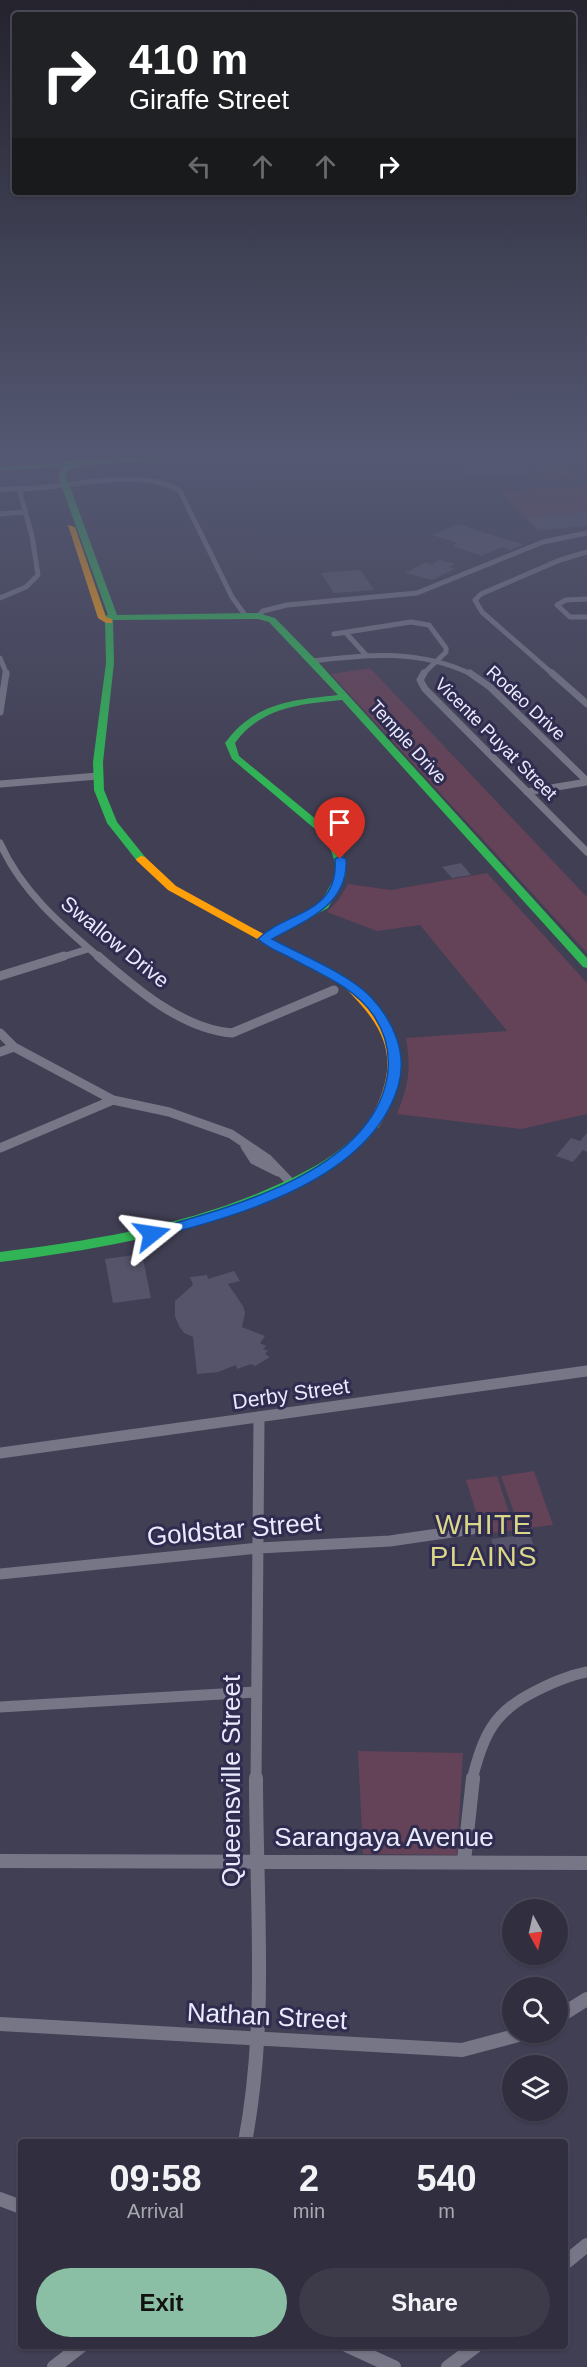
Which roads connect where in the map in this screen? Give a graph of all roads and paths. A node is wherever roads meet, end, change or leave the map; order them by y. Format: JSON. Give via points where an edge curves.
{"nodes":[{"id":1,"x":36,"y":562,"type":"edge"},
{"id":2,"x":88,"y":562,"type":"edge"},
{"id":3,"x":215,"y":562,"type":"edge"},
{"id":4,"x":492,"y":562,"type":"edge"},
{"id":5,"x":554,"y":562,"type":"edge"},
{"id":6,"x":0,"y":598,"type":"edge"},
{"id":7,"x":587,"y":599,"type":"edge"},
{"id":8,"x":252,"y":615,"type":"junction"},
{"id":9,"x":109,"y":617,"type":"junction"},
{"id":10,"x":587,"y":617,"type":"edge"},
{"id":11,"x":346,"y":633,"type":"junction"},
{"id":12,"x":334,"y":634,"type":"dead end"},
{"id":13,"x":366,"y":655,"type":"junction"},
{"id":14,"x":0,"y":658,"type":"edge"},
{"id":15,"x":437,"y":661,"type":"junction"},
{"id":16,"x":314,"y":663,"type":"junction"},
{"id":17,"x":343,"y":697,"type":"junction"},
{"id":18,"x":587,"y":704,"type":"edge"},
{"id":19,"x":0,"y":712,"type":"edge"},
{"id":20,"x":98,"y":778,"type":"junction"},
{"id":21,"x":587,"y":781,"type":"edge"},
{"id":22,"x":0,"y":784,"type":"edge"},
{"id":23,"x":527,"y":792,"type":"junction"},
{"id":24,"x":0,"y":843,"type":"edge"},
{"id":25,"x":587,"y":852,"type":"edge"},
{"id":26,"x":263,"y":939,"type":"junction"},
{"id":27,"x":88,"y":949,"type":"junction"},
{"id":28,"x":587,"y":965,"type":"edge"},
{"id":29,"x":0,"y":975,"type":"edge"},
{"id":30,"x":334,"y":990,"type":"dead end"},
{"id":31,"x":0,"y":1033,"type":"edge"},
{"id":32,"x":14,"y":1047,"type":"junction"},
{"id":33,"x":0,"y":1052,"type":"edge"},
{"id":34,"x":113,"y":1100,"type":"junction"},
{"id":35,"x":0,"y":1148,"type":"edge"},
{"id":36,"x":292,"y":1185,"type":"junction"},
{"id":37,"x":0,"y":1257,"type":"edge"},
{"id":38,"x":587,"y":1371,"type":"edge"},
{"id":39,"x":259,"y":1418,"type":"junction"},
{"id":40,"x":0,"y":1453,"type":"edge"},
{"id":41,"x":472,"y":1529,"type":"dead end"},
{"id":42,"x":259,"y":1548,"type":"junction"},
{"id":43,"x":0,"y":1574,"type":"edge"},
{"id":44,"x":587,"y":1672,"type":"edge"},
{"id":45,"x":255,"y":1692,"type":"junction"},
{"id":46,"x":0,"y":1707,"type":"edge"},
{"id":47,"x":0,"y":1861,"type":"edge"},
{"id":48,"x":256,"y":1861,"type":"junction"},
{"id":49,"x":464,"y":1861,"type":"junction"},
{"id":50,"x":587,"y":1863,"type":"edge"},
{"id":51,"x":587,"y":1999,"type":"edge"},
{"id":52,"x":568,"y":2011,"type":"edge"},
{"id":53,"x":0,"y":2024,"type":"edge"},
{"id":54,"x":502,"y":2039,"type":"edge"},
{"id":55,"x":259,"y":2040,"type":"junction"},
{"id":56,"x":246,"y":2139,"type":"edge"},
{"id":57,"x":0,"y":2199,"type":"edge"},
{"id":58,"x":18,"y":2206,"type":"edge"},
{"id":59,"x":587,"y":2245,"type":"edge"},
{"id":60,"x":568,"y":2260,"type":"edge"},
{"id":61,"x":77,"y":2349,"type":"edge"},
{"id":62,"x":355,"y":2349,"type":"edge"},
{"id":63,"x":472,"y":2349,"type":"edge"},
{"id":64,"x":54,"y":2367,"type":"edge"},
{"id":65,"x":394,"y":2367,"type":"edge"},
{"id":66,"x":448,"y":2367,"type":"edge"}],
"edges":[{"from":1,"to":6,"type":"street","via":[[38,575],[26,588]]},
{"from":2,"to":9,"type":"street"},
{"from":3,"to":8,"type":"street","via":[[232,597]]},
{"from":4,"to":8,"type":"street","via":[[417,593],[287,605]]},
{"from":5,"to":18,"type":"street","via":[[481,594],[476,605]]},
{"from":7,"to":10,"type":"street","via":[[566,600],[557,605],[570,617]]},
{"from":8,"to":9,"type":"street"},
{"from":8,"to":16,"type":"street","name":"Temple Drive","via":[[272,620]]},
{"from":9,"to":20,"type":"street","via":[[112,662]]},
{"from":11,"to":12,"type":"street","name":"Vicente Puyat Street"},
{"from":11,"to":13,"type":"street"},
{"from":11,"to":15,"type":"street","name":"Vicente Puyat Street","via":[[423,622],[446,648]]},
{"from":13,"to":15,"type":"street","name":"Rodeo Drive","via":[[394,654]]},
{"from":13,"to":16,"type":"street","name":"Rodeo Drive","via":[[354,660]]},
{"from":14,"to":19,"type":"street","via":[[7,684]]},
{"from":15,"to":21,"type":"street","name":"Rodeo Drive","via":[[480,679]]},
{"from":15,"to":23,"type":"street","name":"Vicente Puyat Street","via":[[422,675],[420,680],[425,689]]},
{"from":16,"to":17,"type":"street","name":"Temple Drive"},
{"from":17,"to":26,"type":"street","via":[[272,711],[242,725],[230,743],[235,757],[326,835],[340,859],[341,875],[324,906]]},
{"from":17,"to":28,"type":"street","name":"Temple Drive"},
{"from":20,"to":22,"type":"street"},
{"from":20,"to":26,"type":"street","via":[[109,818],[150,870],[172,888]]},
{"from":21,"to":23,"type":"street"},
{"from":23,"to":25,"type":"street","name":"Vicente Puyat Street"},
{"from":24,"to":27,"type":"street","name":"Swallow Drive","via":[[7,860],[41,904]]},
{"from":26,"to":36,"type":"street","via":[[347,984],[365,998],[385,1026],[395,1057],[391,1089],[375,1123],[337,1160]]},
{"from":27,"to":29,"type":"street"},
{"from":27,"to":30,"type":"street","name":"Swallow Drive","via":[[128,982],[175,1012],[224,1034]]},
{"from":31,"to":32,"type":"street"},
{"from":32,"to":33,"type":"street"},
{"from":32,"to":34,"type":"street"},
{"from":34,"to":35,"type":"street"},
{"from":34,"to":36,"type":"street","via":[[169,1112],[231,1134],[268,1159]]},
{"from":36,"to":37,"type":"street","via":[[220,1215],[152,1234],[101,1245]]},
{"from":38,"to":39,"type":"street","name":"Derby Street"},
{"from":39,"to":40,"type":"street","name":"Derby Street"},
{"from":39,"to":42,"type":"street","name":"Queensville Street"},
{"from":41,"to":42,"type":"street","name":"Goldstar Street","via":[[390,1541]]},
{"from":42,"to":43,"type":"street","name":"Goldstar Street"},
{"from":42,"to":45,"type":"street","name":"Queensville Street"},
{"from":44,"to":49,"type":"street","via":[[549,1683],[507,1707],[485,1737],[470,1789]]},
{"from":45,"to":46,"type":"street"},
{"from":45,"to":48,"type":"street","name":"Queensville Street"},
{"from":47,"to":48,"type":"street","name":"Sarangaya Avenue"},
{"from":48,"to":49,"type":"street","name":"Sarangaya Avenue"},
{"from":48,"to":55,"type":"street","name":"Queensville Street"},
{"from":49,"to":50,"type":"street","name":"Sarangaya Avenue"},
{"from":51,"to":52,"type":"street"},
{"from":53,"to":55,"type":"street","name":"Nathan Street"},
{"from":54,"to":55,"type":"street","name":"Nathan Street","via":[[462,2050]]},
{"from":55,"to":56,"type":"street","name":"Queensville Street","via":[[254,2106]]},
{"from":57,"to":58,"type":"street"},
{"from":59,"to":60,"type":"street"},
{"from":61,"to":64,"type":"street"},
{"from":62,"to":65,"type":"street"},
{"from":63,"to":66,"type":"street"}]}
